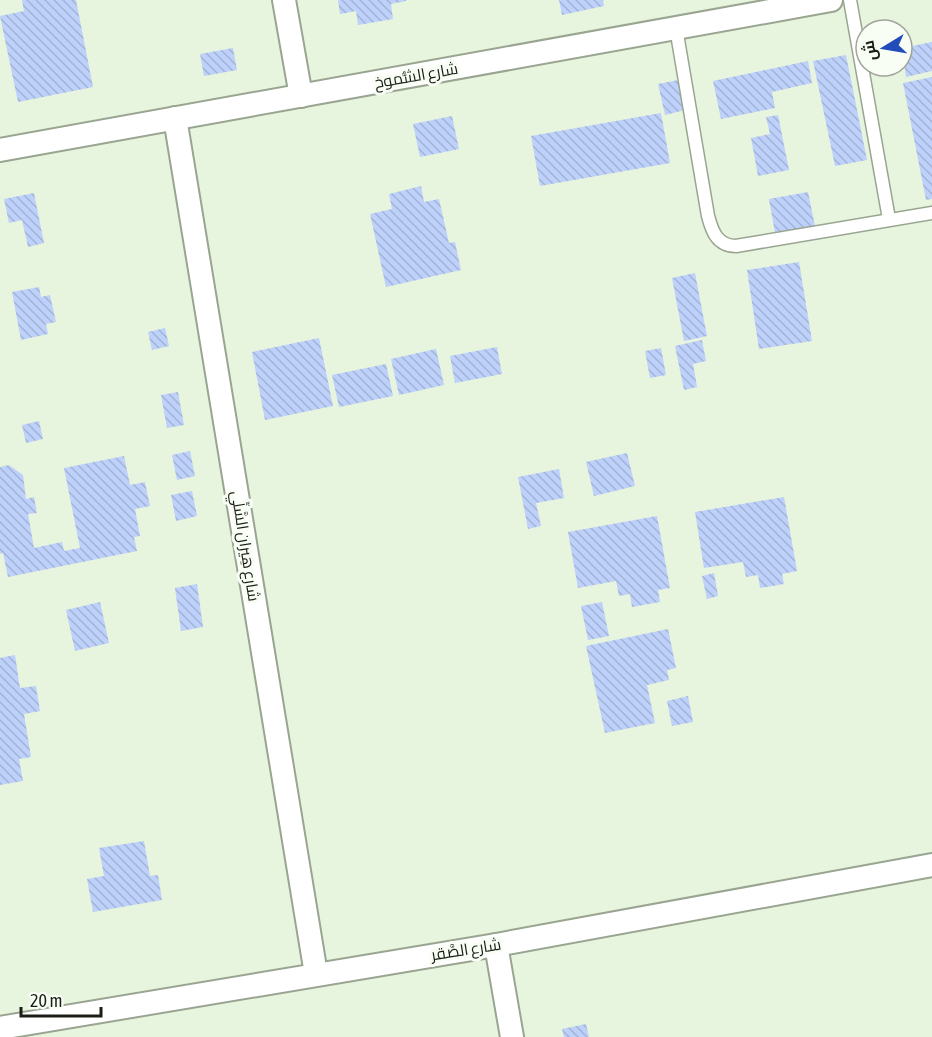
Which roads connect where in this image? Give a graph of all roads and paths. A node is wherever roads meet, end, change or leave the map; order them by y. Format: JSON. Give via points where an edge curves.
{"nodes":[{"id":1,"x":284,"y":0,"type":"edge"},
{"id":2,"x":831,"y":0,"type":"edge"},
{"id":3,"x":850,"y":0,"type":"edge"},
{"id":4,"x":676,"y":28,"type":"junction"},
{"id":5,"x":301,"y":96,"type":"junction"},
{"id":6,"x":175,"y":118,"type":"junction"},
{"id":7,"x":0,"y":150,"type":"edge"},
{"id":8,"x":932,"y":213,"type":"edge"},
{"id":9,"x":889,"y":219,"type":"junction"},
{"id":10,"x":932,"y":865,"type":"edge"},
{"id":11,"x":496,"y":945,"type":"junction"},
{"id":12,"x":316,"y":974,"type":"junction"},
{"id":13,"x":0,"y":1028,"type":"edge"},
{"id":14,"x":512,"y":1037,"type":"edge"}],
"edges":[{"from":1,"to":5,"type":"street"},
{"from":2,"to":4,"type":"street","name":"شارع الشُّموخ"},
{"from":3,"to":9,"type":"lane"},
{"from":4,"to":5,"type":"street","name":"شارع الشُّموخ"},
{"from":4,"to":9,"type":"lane","via":[[708,216],[719,241],[736,246]]},
{"from":5,"to":6,"type":"street","name":"شارع الشُّموخ"},
{"from":6,"to":7,"type":"street","name":"شارع الشُّموخ"},
{"from":6,"to":12,"type":"street","name":"شارع هِيران السَّلِّي"},
{"from":8,"to":9,"type":"lane"},
{"from":10,"to":11,"type":"street","name":"شارع الصَّقر"},
{"from":11,"to":12,"type":"street","name":"شارع الصَّقر"},
{"from":11,"to":14,"type":"street"},
{"from":12,"to":13,"type":"street","name":"شارع الصَّقر"}]}
